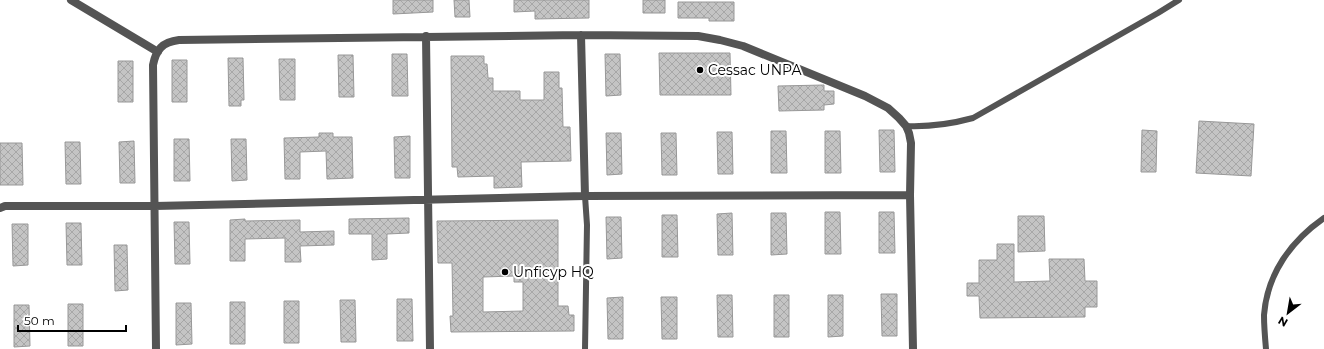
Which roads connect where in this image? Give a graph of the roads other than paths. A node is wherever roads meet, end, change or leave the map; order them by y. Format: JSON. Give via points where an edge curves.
{"nodes":[{"id":1,"x":72,"y":0,"type":"edge"},
{"id":2,"x":1179,"y":0,"type":"edge"},
{"id":3,"x":580,"y":35,"type":"junction"},
{"id":4,"x":426,"y":36,"type":"junction"},
{"id":5,"x":158,"y":52,"type":"junction"},
{"id":6,"x":906,"y":126,"type":"junction"},
{"id":7,"x":910,"y":195,"type":"junction"},
{"id":8,"x":585,"y":196,"type":"junction"},
{"id":9,"x":427,"y":199,"type":"junction"},
{"id":10,"x":155,"y":206,"type":"junction"},
{"id":11,"x":0,"y":208,"type":"edge"},
{"id":12,"x":1324,"y":218,"type":"edge"},
{"id":13,"x":156,"y":349,"type":"edge"},
{"id":14,"x":430,"y":349,"type":"edge"},
{"id":15,"x":585,"y":349,"type":"edge"},
{"id":16,"x":913,"y":349,"type":"edge"},
{"id":17,"x":1266,"y":349,"type":"edge"}],
"edges":[{"from":1,"to":5,"type":"street"},
{"from":2,"to":6,"type":"lane","via":[[973,118],[952,124]]},
{"from":3,"to":4,"type":"street"},
{"from":3,"to":6,"type":"street","via":[[698,36],[743,46],[865,96],[888,108]]},
{"from":3,"to":8,"type":"street"},
{"from":4,"to":5,"type":"street","via":[[178,40],[166,43]]},
{"from":4,"to":9,"type":"street"},
{"from":5,"to":10,"type":"street","via":[[153,66]]},
{"from":6,"to":7,"type":"street","via":[[911,143]]},
{"from":7,"to":8,"type":"street"},
{"from":7,"to":16,"type":"street"},
{"from":8,"to":9,"type":"street"},
{"from":8,"to":15,"type":"lane"},
{"from":9,"to":10,"type":"street"},
{"from":9,"to":14,"type":"street"},
{"from":10,"to":11,"type":"street"},
{"from":10,"to":13,"type":"street"},
{"from":12,"to":17,"type":"lane","via":[[1289,249],[1272,281],[1264,316]]}]}
